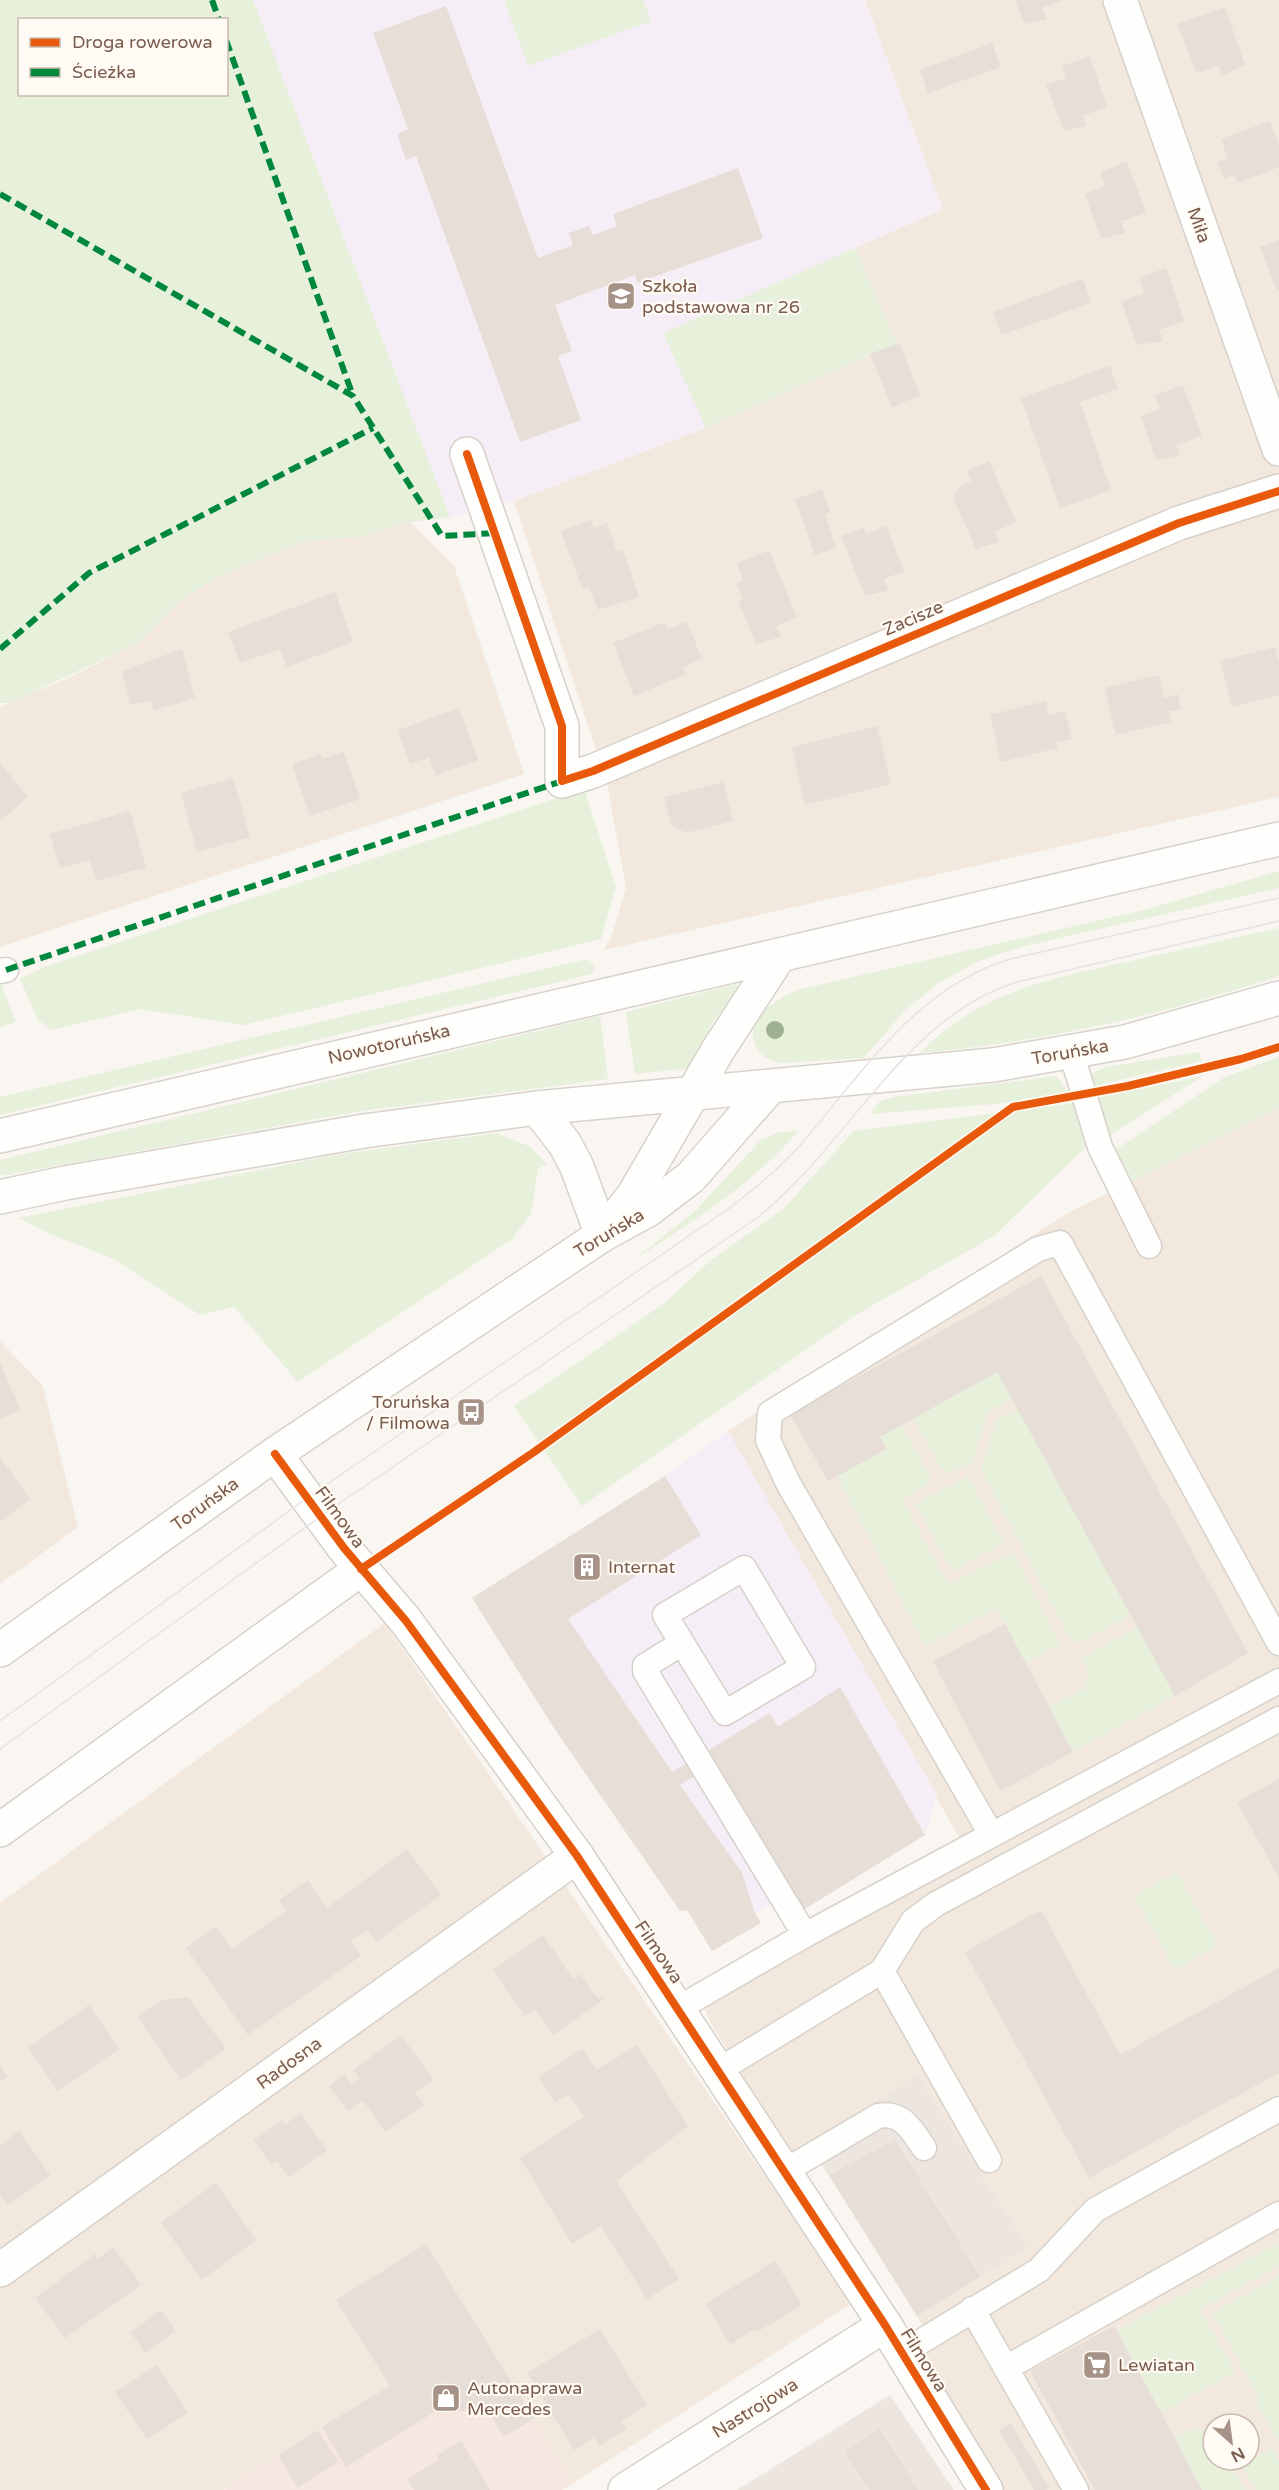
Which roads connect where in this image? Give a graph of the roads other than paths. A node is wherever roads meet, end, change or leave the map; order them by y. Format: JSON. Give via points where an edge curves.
{"nodes":[{"id":1,"x":1119,"y":0,"type":"edge"},
{"id":2,"x":1279,"y":449,"type":"edge"},
{"id":3,"x":467,"y":454,"type":"dead end"},
{"id":4,"x":1279,"y":491,"type":"edge"},
{"id":5,"x":1279,"y":839,"type":"edge"},
{"id":6,"x":779,"y":956,"type":"junction"},
{"id":7,"x":1279,"y":998,"type":"edge"},
{"id":8,"x":1071,"y":1052,"type":"junction"},
{"id":9,"x":770,"y":1087,"type":"junction"},
{"id":10,"x":696,"y":1093,"type":"junction"},
{"id":11,"x":537,"y":1108,"type":"junction"},
{"id":12,"x":0,"y":1136,"type":"edge"},
{"id":13,"x":0,"y":1197,"type":"edge"},
{"id":14,"x":602,"y":1234,"type":"junction"},
{"id":15,"x":1149,"y":1246,"type":"dead end"},
{"id":16,"x":276,"y":1454,"type":"junction"},
{"id":17,"x":361,"y":1569,"type":"junction"},
{"id":18,"x":682,"y":1643,"type":"junction"},
{"id":19,"x":1279,"y":1643,"type":"edge"},
{"id":20,"x":0,"y":1650,"type":"edge"},
{"id":21,"x":1279,"y":1681,"type":"edge"},
{"id":22,"x":1279,"y":1719,"type":"edge"},
{"id":23,"x":0,"y":1830,"type":"edge"},
{"id":24,"x":991,"y":1834,"type":"junction"},
{"id":25,"x":577,"y":1856,"type":"junction"},
{"id":26,"x":805,"y":1935,"type":"junction"},
{"id":27,"x":882,"y":1971,"type":"junction"},
{"id":28,"x":679,"y":2008,"type":"junction"},
{"id":29,"x":719,"y":2070,"type":"junction"},
{"id":30,"x":1279,"y":2109,"type":"edge"},
{"id":31,"x":924,"y":2148,"type":"dead end"},
{"id":32,"x":989,"y":2160,"type":"dead end"},
{"id":33,"x":784,"y":2171,"type":"junction"},
{"id":34,"x":1279,"y":2214,"type":"edge"},
{"id":35,"x":0,"y":2270,"type":"edge"},
{"id":36,"x":972,"y":2309,"type":"junction"},
{"id":37,"x":885,"y":2325,"type":"junction"},
{"id":38,"x":902,"y":2353,"type":"junction"},
{"id":39,"x":1006,"y":2368,"type":"junction"},
{"id":40,"x":625,"y":2490,"type":"edge"},
{"id":41,"x":986,"y":2490,"type":"edge"},
{"id":42,"x":1076,"y":2490,"type":"edge"}],
"edges":[{"from":1,"to":2,"type":"street","name":"Miła"},
{"from":3,"to":4,"type":"street","name":"Zacisze","via":[[561,726],[562,781],[1179,523]]},
{"from":5,"to":6,"type":"street","name":"Nowotoruńska"},
{"from":6,"to":10,"type":"street","via":[[718,1050]]},
{"from":6,"to":12,"type":"street","name":"Nowotoruńska"},
{"from":7,"to":8,"type":"street","name":"Toruńska","via":[[1136,1039]]},
{"from":8,"to":9,"type":"street","name":"Toruńska","via":[[993,1065]]},
{"from":8,"to":15,"type":"lane","via":[[1100,1148]]},
{"from":9,"to":10,"type":"street"},
{"from":9,"to":14,"type":"street","name":"Toruńska","via":[[691,1177],[648,1210]]},
{"from":10,"to":11,"type":"street"},
{"from":10,"to":14,"type":"street","via":[[633,1196]]},
{"from":11,"to":13,"type":"street","via":[[364,1131]]},
{"from":11,"to":14,"type":"street","via":[[577,1167]]},
{"from":14,"to":16,"type":"street","name":"Toruńska"},
{"from":16,"to":17,"type":"street","name":"Filmowa"},
{"from":16,"to":20,"type":"street","name":"Toruńska"},
{"from":17,"to":23,"type":"street"},
{"from":17,"to":25,"type":"street","name":"Filmowa","via":[[406,1621]]},
{"from":18,"to":18,"type":"lane","via":[[665,1615],[744,1568],[802,1667],[725,1713]]},
{"from":18,"to":26,"type":"lane","via":[[645,1666],[647,1677]]},
{"from":19,"to":24,"type":"lane","via":[[1060,1243],[1038,1249],[770,1413],[768,1440],[788,1482]]},
{"from":21,"to":24,"type":"lane"},
{"from":22,"to":27,"type":"lane","via":[[936,1904],[913,1921]]},
{"from":24,"to":26,"type":"lane"},
{"from":25,"to":28,"type":"street","name":"Filmowa"},
{"from":25,"to":35,"type":"street","name":"Radosna"},
{"from":26,"to":28,"type":"lane"},
{"from":27,"to":29,"type":"lane"},
{"from":27,"to":32,"type":"lane"},
{"from":28,"to":29,"type":"street","name":"Filmowa"},
{"from":29,"to":33,"type":"street","name":"Filmowa"},
{"from":30,"to":36,"type":"lane","via":[[1095,2210],[1039,2270]]},
{"from":31,"to":33,"type":"lane","via":[[901,2118],[889,2114],[878,2116]]},
{"from":33,"to":37,"type":"street","name":"Filmowa"},
{"from":34,"to":39,"type":"lane"},
{"from":36,"to":38,"type":"lane"},
{"from":36,"to":39,"type":"lane"},
{"from":37,"to":38,"type":"street","name":"Filmowa"},
{"from":37,"to":40,"type":"street","name":"Nastrojowa"},
{"from":38,"to":41,"type":"street","name":"Filmowa"},
{"from":39,"to":42,"type":"lane"}]}
